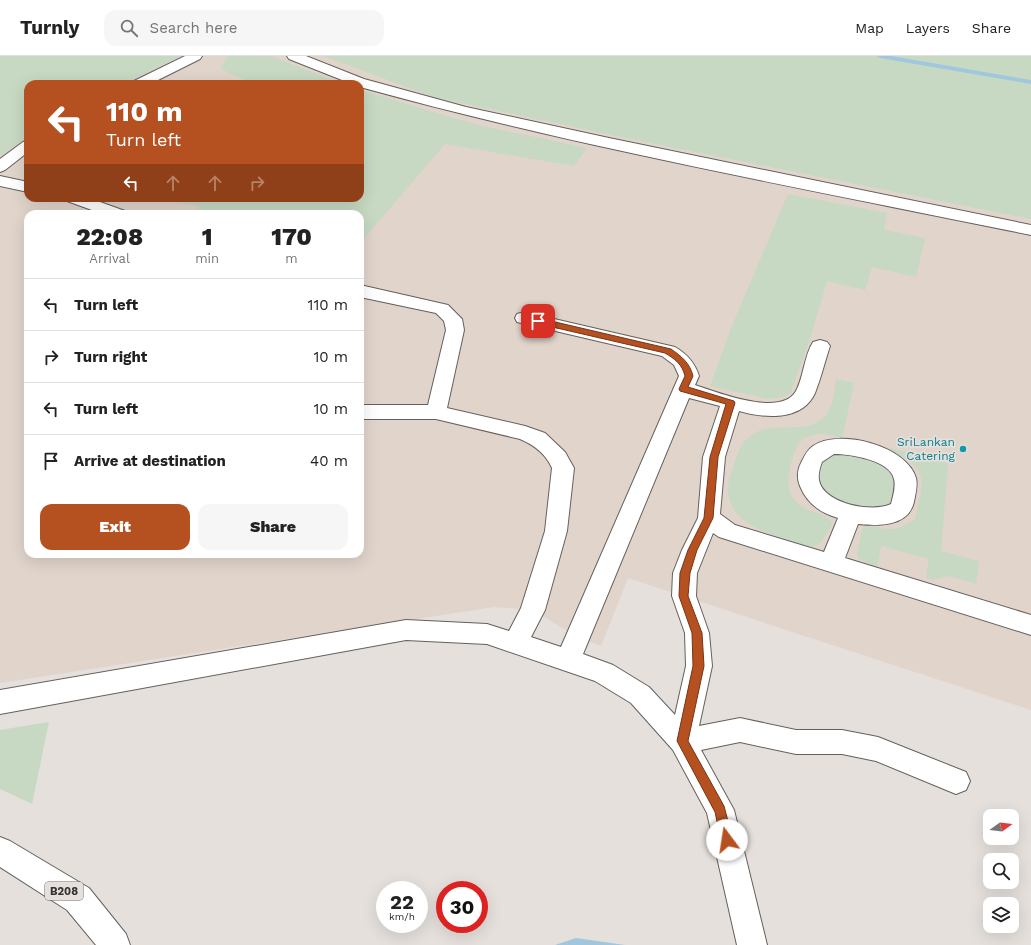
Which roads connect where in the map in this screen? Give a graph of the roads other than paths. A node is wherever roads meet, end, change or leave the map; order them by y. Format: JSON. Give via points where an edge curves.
{"nodes":[{"id":1,"x":195,"y":56,"type":"edge"},
{"id":2,"x":294,"y":56,"type":"edge"},
{"id":3,"x":147,"y":80,"type":"edge"},
{"id":4,"x":354,"y":80,"type":"edge"},
{"id":5,"x":364,"y":83,"type":"edge"},
{"id":6,"x":24,"y":148,"type":"edge"},
{"id":7,"x":0,"y":167,"type":"edge"},
{"id":8,"x":0,"y":181,"type":"edge"},
{"id":9,"x":24,"y":185,"type":"edge"},
{"id":10,"x":84,"y":202,"type":"edge"},
{"id":11,"x":108,"y":210,"type":"edge"},
{"id":12,"x":1031,"y":230,"type":"edge"},
{"id":13,"x":364,"y":292,"type":"edge"},
{"id":14,"x":524,"y":318,"type":"dead end"},
{"id":15,"x":820,"y":346,"type":"dead end"},
{"id":16,"x":683,"y":389,"type":"junction"},
{"id":17,"x":731,"y":403,"type":"junction"},
{"id":18,"x":364,"y":412,"type":"edge"},
{"id":19,"x":436,"y":412,"type":"junction"},
{"id":20,"x":850,"y":514,"type":"junction"},
{"id":21,"x":709,"y":518,"type":"junction"},
{"id":22,"x":831,"y":563,"type":"junction"},
{"id":23,"x":1031,"y":625,"type":"edge"},
{"id":24,"x":515,"y":643,"type":"junction"},
{"id":25,"x":569,"y":660,"type":"junction"},
{"id":26,"x":0,"y":702,"type":"edge"},
{"id":27,"x":682,"y":741,"type":"junction"},
{"id":28,"x":956,"y":781,"type":"dead end"},
{"id":29,"x":0,"y":851,"type":"edge"},
{"id":30,"x":752,"y":944,"type":"edge"},
{"id":31,"x":115,"y":945,"type":"edge"}],
"edges":[{"from":1,"to":3,"type":"street"},
{"from":2,"to":4,"type":"street"},
{"from":5,"to":12,"type":"street","via":[[464,111],[609,143]]},
{"from":6,"to":7,"type":"street"},
{"from":8,"to":9,"type":"street"},
{"from":10,"to":11,"type":"street"},
{"from":13,"to":19,"type":"street","via":[[442,309],[453,319],[455,330]]},
{"from":14,"to":16,"type":"street","via":[[668,351],[687,369],[689,376]]},
{"from":15,"to":17,"type":"street","via":[[805,393],[793,405],[766,411]]},
{"from":16,"to":17,"type":"street"},
{"from":16,"to":25,"type":"street"},
{"from":17,"to":21,"type":"street","via":[[714,457]]},
{"from":18,"to":19,"type":"street"},
{"from":19,"to":24,"type":"street","via":[[525,432],[538,438],[554,452],[563,468],[554,538],[533,610]]},
{"from":20,"to":20,"type":"street","via":[[832,508],[810,489],[808,470],[814,456],[821,449],[845,446],[877,454],[901,468],[905,478],[901,509],[896,514],[874,518]]},
{"from":20,"to":22,"type":"street"},
{"from":21,"to":22,"type":"street","via":[[727,531]]},
{"from":21,"to":27,"type":"street","via":[[685,573],[684,596],[697,633],[699,666]]},
{"from":22,"to":23,"type":"street"},
{"from":24,"to":25,"type":"street"},
{"from":24,"to":26,"type":"street","via":[[487,634],[406,630]]},
{"from":25,"to":27,"type":"street","via":[[604,673],[640,695]]},
{"from":27,"to":28,"type":"street","via":[[740,730],[796,742],[842,742],[878,749]]},
{"from":27,"to":30,"type":"street","via":[[720,810]]},
{"from":29,"to":31,"type":"street","number":"B208","via":[[78,899]]}]}
